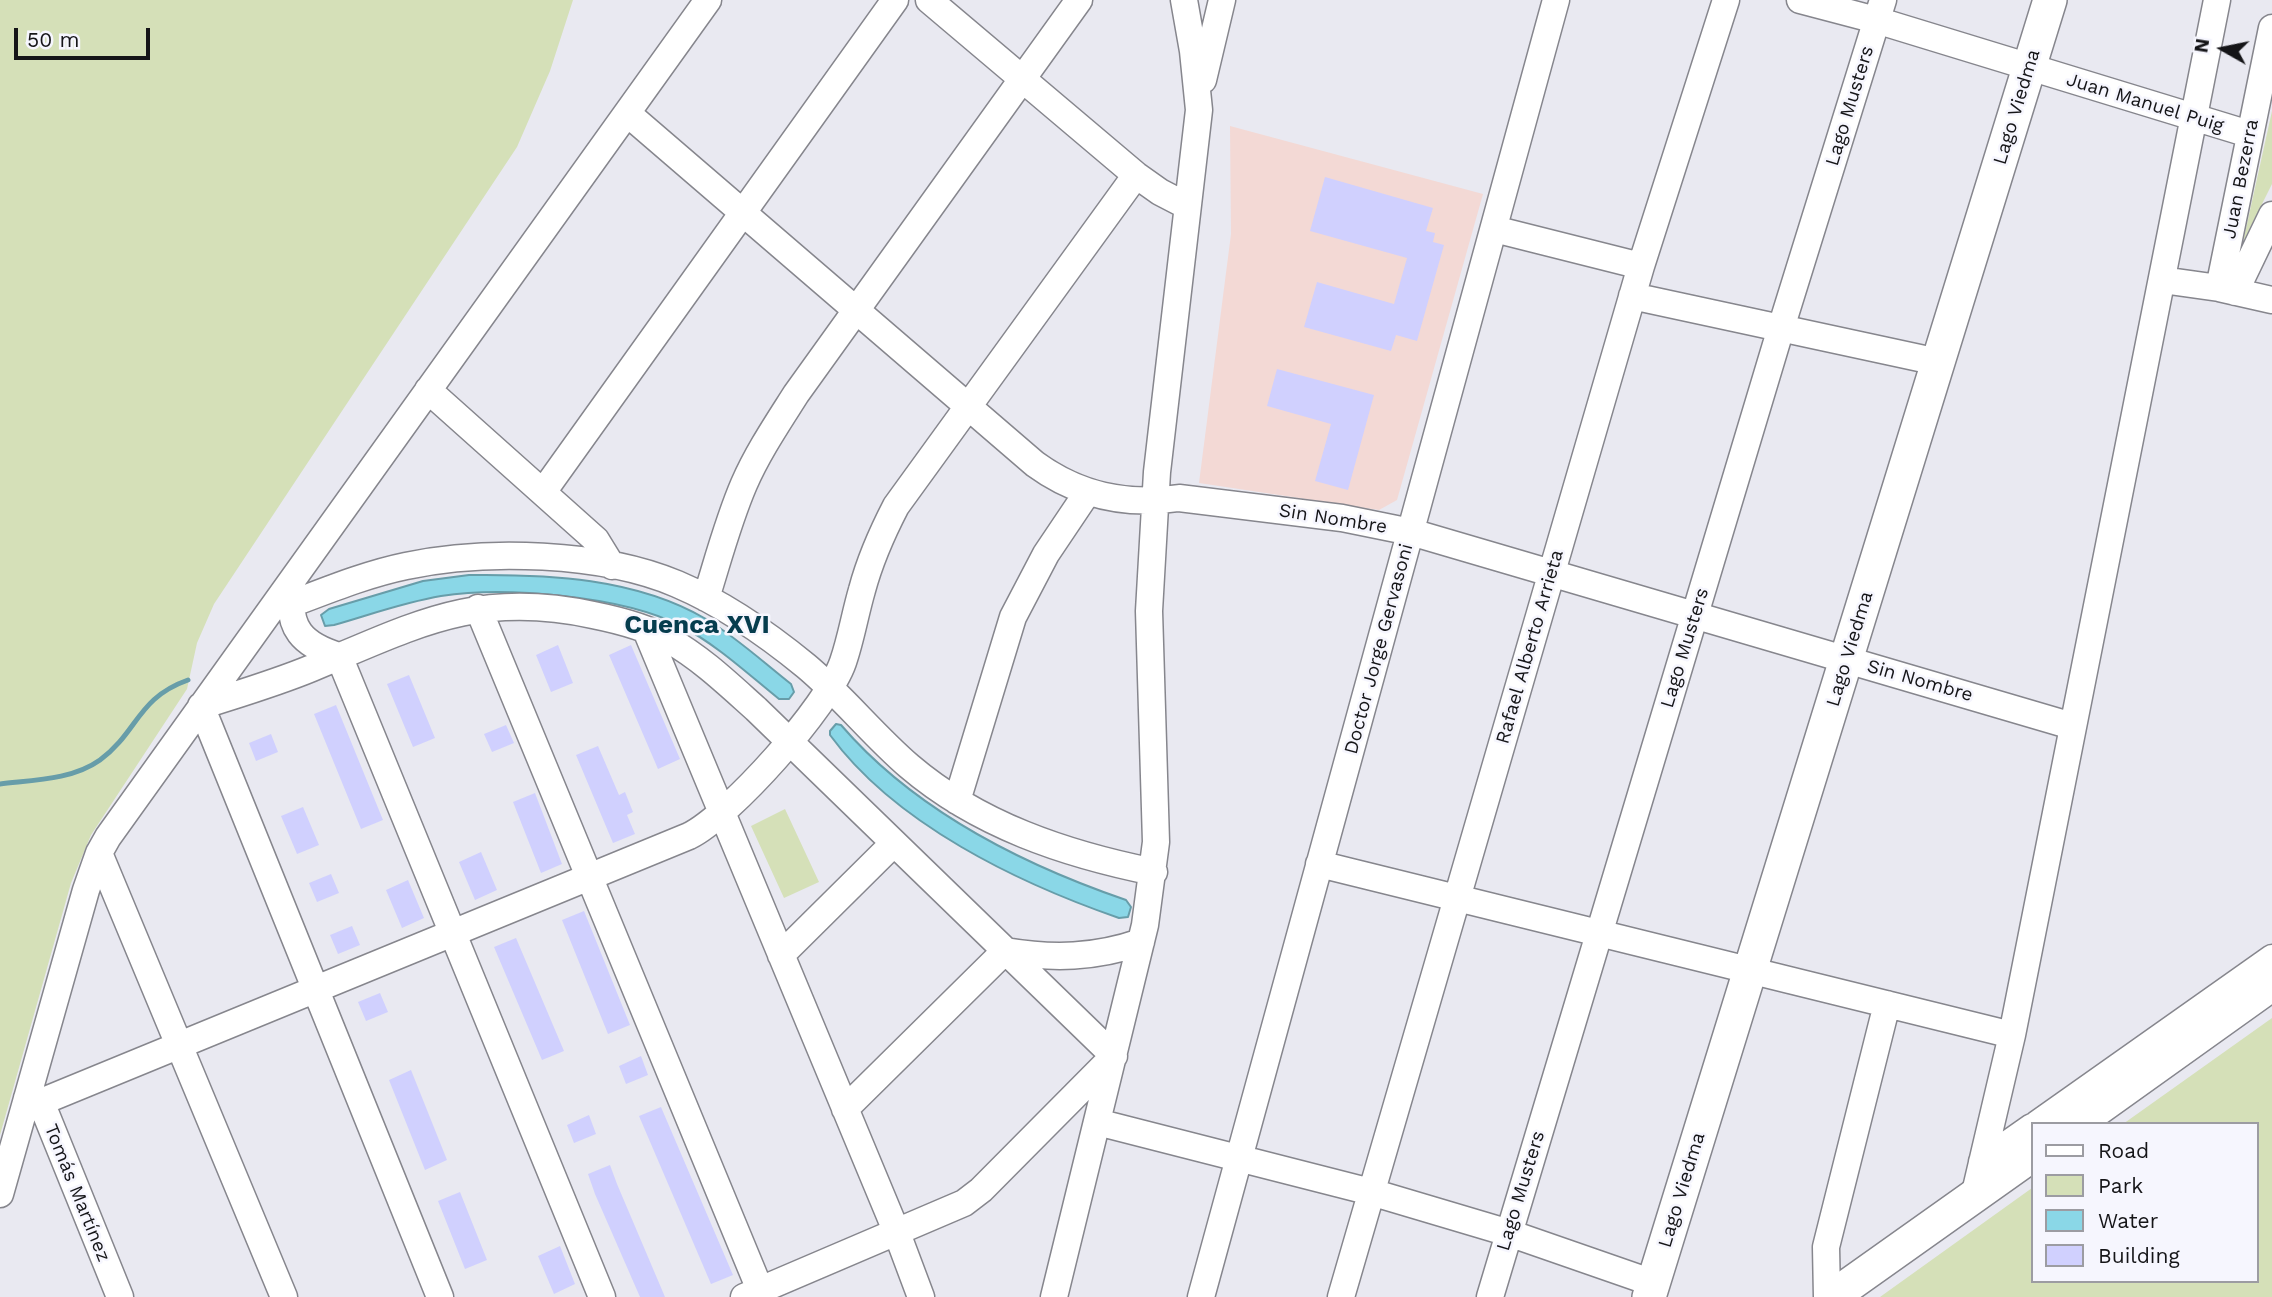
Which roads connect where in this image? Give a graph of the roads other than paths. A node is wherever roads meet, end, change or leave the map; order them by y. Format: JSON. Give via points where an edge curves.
{"nodes":[{"id":1,"x":708,"y":0,"type":"edge"},
{"id":2,"x":895,"y":0,"type":"edge"},
{"id":3,"x":929,"y":0,"type":"edge"},
{"id":4,"x":1079,"y":0,"type":"edge"},
{"id":5,"x":1184,"y":0,"type":"edge"},
{"id":6,"x":1222,"y":0,"type":"edge"},
{"id":7,"x":1556,"y":0,"type":"edge"},
{"id":8,"x":1726,"y":0,"type":"edge"},
{"id":9,"x":1800,"y":0,"type":"edge"},
{"id":10,"x":2050,"y":0,"type":"edge"},
{"id":11,"x":2217,"y":0,"type":"edge"},
{"id":12,"x":1879,"y":10,"type":"edge"},
{"id":13,"x":2272,"y":32,"type":"edge"},
{"id":14,"x":2029,"y":68,"type":"junction"},
{"id":15,"x":1022,"y":79,"type":"junction"},
{"id":16,"x":1199,"y":110,"type":"junction"},
{"id":17,"x":627,"y":113,"type":"junction"},
{"id":18,"x":2193,"y":118,"type":"junction"},
{"id":19,"x":2249,"y":134,"type":"junction"},
{"id":20,"x":1136,"y":174,"type":"junction"},
{"id":21,"x":1187,"y":206,"type":"junction"},
{"id":22,"x":743,"y":213,"type":"junction"},
{"id":23,"x":2272,"y":215,"type":"edge"},
{"id":24,"x":1494,"y":229,"type":"junction"},
{"id":25,"x":1641,"y":266,"type":"junction"},
{"id":26,"x":2162,"y":280,"type":"junction"},
{"id":27,"x":2227,"y":290,"type":"junction"},
{"id":28,"x":1632,"y":296,"type":"junction"},
{"id":29,"x":2272,"y":300,"type":"edge"},
{"id":30,"x":856,"y":310,"type":"junction"},
{"id":31,"x":1781,"y":328,"type":"junction"},
{"id":32,"x":1938,"y":362,"type":"junction"},
{"id":33,"x":428,"y":390,"type":"junction"},
{"id":34,"x":967,"y":406,"type":"junction"},
{"id":35,"x":543,"y":492,"type":"junction"},
{"id":36,"x":1087,"y":493,"type":"junction"},
{"id":37,"x":1155,"y":502,"type":"junction"},
{"id":38,"x":1410,"y":532,"type":"junction"},
{"id":39,"x":612,"y":566,"type":"junction"},
{"id":40,"x":296,"y":573,"type":"junction"},
{"id":41,"x":1552,"y":574,"type":"junction"},
{"id":42,"x":706,"y":598,"type":"junction"},
{"id":43,"x":290,"y":604,"type":"junction"},
{"id":44,"x":478,"y":608,"type":"junction"},
{"id":45,"x":1695,"y":615,"type":"junction"},
{"id":46,"x":646,"y":630,"type":"junction"},
{"id":47,"x":339,"y":656,"type":"junction"},
{"id":48,"x":1846,"y":660,"type":"junction"},
{"id":49,"x":830,"y":688,"type":"junction"},
{"id":50,"x":201,"y":706,"type":"junction"},
{"id":51,"x":2072,"y":726,"type":"junction"},
{"id":52,"x":789,"y":741,"type":"junction"},
{"id":53,"x":957,"y":801,"type":"junction"},
{"id":54,"x":722,"y":813,"type":"junction"},
{"id":55,"x":894,"y":843,"type":"junction"},
{"id":56,"x":99,"y":853,"type":"junction"},
{"id":57,"x":1319,"y":864,"type":"junction"},
{"id":58,"x":1154,"y":872,"type":"junction"},
{"id":59,"x":589,"y":877,"type":"junction"},
{"id":60,"x":1457,"y":898,"type":"junction"},
{"id":61,"x":453,"y":933,"type":"junction"},
{"id":62,"x":1600,"y":933,"type":"junction"},
{"id":63,"x":1141,"y":942,"type":"junction"},
{"id":64,"x":1005,"y":951,"type":"junction"},
{"id":65,"x":781,"y":955,"type":"junction"},
{"id":66,"x":2272,"y":958,"type":"edge"},
{"id":67,"x":1750,"y":970,"type":"junction"},
{"id":68,"x":2272,"y":984,"type":"edge"},
{"id":69,"x":316,"y":989,"type":"junction"},
{"id":70,"x":1887,"y":1004,"type":"junction"},
{"id":71,"x":2012,"y":1035,"type":"junction"},
{"id":72,"x":179,"y":1045,"type":"junction"},
{"id":73,"x":1114,"y":1056,"type":"junction"},
{"id":74,"x":34,"y":1100,"type":"junction"},
{"id":75,"x":845,"y":1110,"type":"junction"},
{"id":76,"x":1097,"y":1122,"type":"junction"},
{"id":77,"x":2040,"y":1122,"type":"edge"},
{"id":78,"x":2079,"y":1122,"type":"edge"},
{"id":79,"x":2030,"y":1128,"type":"edge"},
{"id":80,"x":2030,"y":1156,"type":"edge"},
{"id":81,"x":1238,"y":1158,"type":"junction"},
{"id":82,"x":1982,"y":1162,"type":"junction"},
{"id":83,"x":1371,"y":1192,"type":"junction"},
{"id":84,"x":0,"y":1194,"type":"edge"},
{"id":85,"x":1974,"y":1196,"type":"junction"},
{"id":86,"x":897,"y":1233,"type":"junction"},
{"id":87,"x":1508,"y":1233,"type":"junction"},
{"id":88,"x":1651,"y":1290,"type":"edge"},
{"id":89,"x":756,"y":1295,"type":"edge"},
{"id":90,"x":120,"y":1297,"type":"edge"},
{"id":91,"x":284,"y":1297,"type":"edge"},
{"id":92,"x":440,"y":1297,"type":"edge"},
{"id":93,"x":602,"y":1297,"type":"edge"},
{"id":94,"x":921,"y":1297,"type":"edge"},
{"id":95,"x":1054,"y":1297,"type":"edge"},
{"id":96,"x":1201,"y":1297,"type":"edge"},
{"id":97,"x":1341,"y":1297,"type":"edge"},
{"id":98,"x":1490,"y":1297,"type":"edge"},
{"id":99,"x":1829,"y":1297,"type":"edge"}],
"edges":[{"from":1,"to":17,"type":"street"},
{"from":2,"to":22,"type":"street"},
{"from":3,"to":15,"type":"street"},
{"from":4,"to":15,"type":"street"},
{"from":5,"to":16,"type":"street"},
{"from":6,"to":16,"type":"street"},
{"from":7,"to":24,"type":"street","name":"Doctor Jorge Gervasoni"},
{"from":8,"to":25,"type":"street","name":"Rafael Alberto Arrieta"},
{"from":9,"to":12,"type":"street","name":"Juan Manuel Puig"},
{"from":10,"to":14,"type":"main road","name":"Lago Viedma"},
{"from":11,"to":18,"type":"street"},
{"from":12,"to":14,"type":"street","name":"Juan Manuel Puig"},
{"from":12,"to":31,"type":"street","name":"Lago Musters"},
{"from":13,"to":19,"type":"street","name":"Juan Bezerra"},
{"from":14,"to":18,"type":"street","name":"Juan Manuel Puig"},
{"from":14,"to":32,"type":"main road","name":"Lago Viedma"},
{"from":15,"to":20,"type":"street"},
{"from":15,"to":30,"type":"street"},
{"from":16,"to":21,"type":"street"},
{"from":17,"to":22,"type":"street","name":"Sin Nombre"},
{"from":17,"to":33,"type":"street"},
{"from":18,"to":19,"type":"street","name":"Juan Manuel Puig"},
{"from":18,"to":26,"type":"street"},
{"from":19,"to":27,"type":"street","name":"Juan Bezerra"},
{"from":20,"to":21,"type":"street"},
{"from":20,"to":34,"type":"street"},
{"from":21,"to":37,"type":"street"},
{"from":22,"to":30,"type":"street","name":"Sin Nombre"},
{"from":22,"to":35,"type":"street"},
{"from":23,"to":27,"type":"street"},
{"from":24,"to":25,"type":"street"},
{"from":24,"to":38,"type":"street","name":"Doctor Jorge Gervasoni"},
{"from":25,"to":28,"type":"street","name":"Rafael Alberto Arrieta"},
{"from":26,"to":27,"type":"street"},
{"from":26,"to":51,"type":"street"},
{"from":27,"to":29,"type":"street"},
{"from":28,"to":31,"type":"street"},
{"from":28,"to":41,"type":"street","name":"Rafael Alberto Arrieta"},
{"from":30,"to":34,"type":"street","name":"Sin Nombre"},
{"from":30,"to":42,"type":"street","via":[[758,455],[733,513]]},
{"from":31,"to":32,"type":"street"},
{"from":31,"to":45,"type":"street","name":"Lago Musters"},
{"from":32,"to":48,"type":"main road","name":"Lago Viedma"},
{"from":33,"to":35,"type":"street"},
{"from":33,"to":40,"type":"street"},
{"from":34,"to":36,"type":"street","name":"Sin Nombre","via":[[1051,476]]},
{"from":34,"to":49,"type":"street","via":[[882,533],[843,663]]},
{"from":35,"to":39,"type":"street","via":[[596,540]]},
{"from":36,"to":37,"type":"street","name":"Sin Nombre"},
{"from":36,"to":53,"type":"street","via":[[1046,554],[1013,617]]},
{"from":37,"to":38,"type":"street","name":"Sin Nombre","via":[[1179,498],[1342,517]]},
{"from":37,"to":58,"type":"street","via":[[1149,611],[1157,812]]},
{"from":38,"to":41,"type":"street","name":"Sin Nombre"},
{"from":38,"to":57,"type":"street","name":"Doctor Jorge Gervasoni"},
{"from":39,"to":42,"type":"street","via":[[645,572]]},
{"from":39,"to":43,"type":"street","via":[[506,556],[434,561],[393,569]]},
{"from":40,"to":43,"type":"street"},
{"from":40,"to":50,"type":"street"},
{"from":41,"to":45,"type":"street","name":"Sin Nombre"},
{"from":41,"to":60,"type":"street","name":"Rafael Alberto Arrieta"},
{"from":42,"to":49,"type":"street","via":[[761,631]]},
{"from":43,"to":47,"type":"street","via":[[305,639]]},
{"from":44,"to":46,"type":"street","via":[[539,606],[610,618]]},
{"from":44,"to":47,"type":"street","via":[[419,623]]},
{"from":44,"to":59,"type":"street"},
{"from":45,"to":48,"type":"street","name":"Sin Nombre"},
{"from":45,"to":62,"type":"street","name":"Lago Musters"},
{"from":46,"to":52,"type":"street","via":[[697,658]]},
{"from":46,"to":54,"type":"street"},
{"from":47,"to":50,"type":"street","via":[[286,679]]},
{"from":47,"to":61,"type":"street"},
{"from":48,"to":51,"type":"street","name":"Sin Nombre"},
{"from":48,"to":67,"type":"main road","name":"Lago Viedma"},
{"from":49,"to":52,"type":"street"},
{"from":49,"to":53,"type":"street","via":[[907,764]]},
{"from":50,"to":56,"type":"street"},
{"from":50,"to":69,"type":"street"},
{"from":51,"to":71,"type":"street"},
{"from":52,"to":54,"type":"street"},
{"from":52,"to":55,"type":"street"},
{"from":53,"to":58,"type":"street","via":[[1053,846]]},
{"from":54,"to":59,"type":"street","via":[[689,836]]},
{"from":54,"to":65,"type":"street"},
{"from":55,"to":64,"type":"street"},
{"from":55,"to":65,"type":"street"},
{"from":56,"to":72,"type":"street"},
{"from":56,"to":74,"type":"street"},
{"from":57,"to":60,"type":"street"},
{"from":57,"to":81,"type":"street","name":"Doctor Jorge Gervasoni"},
{"from":58,"to":63,"type":"street"},
{"from":59,"to":61,"type":"street"},
{"from":59,"to":89,"type":"street"},
{"from":60,"to":62,"type":"street"},
{"from":60,"to":83,"type":"street","name":"Rafael Alberto Arrieta"},
{"from":61,"to":69,"type":"street"},
{"from":61,"to":93,"type":"street"},
{"from":62,"to":67,"type":"street"},
{"from":62,"to":87,"type":"street","name":"Lago Musters"},
{"from":63,"to":64,"type":"street","via":[[1077,957]]},
{"from":63,"to":73,"type":"street"},
{"from":64,"to":73,"type":"street"},
{"from":64,"to":75,"type":"street"},
{"from":65,"to":75,"type":"street"},
{"from":66,"to":77,"type":"street"},
{"from":67,"to":70,"type":"street"},
{"from":67,"to":88,"type":"main road","name":"Lago Viedma"},
{"from":68,"to":78,"type":"main road"},
{"from":69,"to":72,"type":"street"},
{"from":69,"to":92,"type":"street"},
{"from":70,"to":71,"type":"street"},
{"from":70,"to":99,"type":"street","via":[[1826,1247]]},
{"from":71,"to":82,"type":"street"},
{"from":72,"to":74,"type":"street"},
{"from":72,"to":91,"type":"street"},
{"from":73,"to":76,"type":"street"},
{"from":73,"to":86,"type":"street","via":[[981,1190]]},
{"from":74,"to":84,"type":"street"},
{"from":74,"to":90,"type":"street","name":"Tomás Martínez"},
{"from":75,"to":86,"type":"street"},
{"from":76,"to":81,"type":"street"},
{"from":76,"to":95,"type":"street"},
{"from":79,"to":82,"type":"street"},
{"from":80,"to":85,"type":"main road"},
{"from":81,"to":83,"type":"street"},
{"from":81,"to":96,"type":"street","name":"Doctor Jorge Gervasoni"},
{"from":82,"to":85,"type":"street"},
{"from":83,"to":87,"type":"street"},
{"from":83,"to":97,"type":"street","name":"Rafael Alberto Arrieta"},
{"from":85,"to":99,"type":"main road"},
{"from":86,"to":89,"type":"street"},
{"from":86,"to":94,"type":"street"},
{"from":87,"to":88,"type":"street"},
{"from":87,"to":98,"type":"street","name":"Lago Musters"}]}
